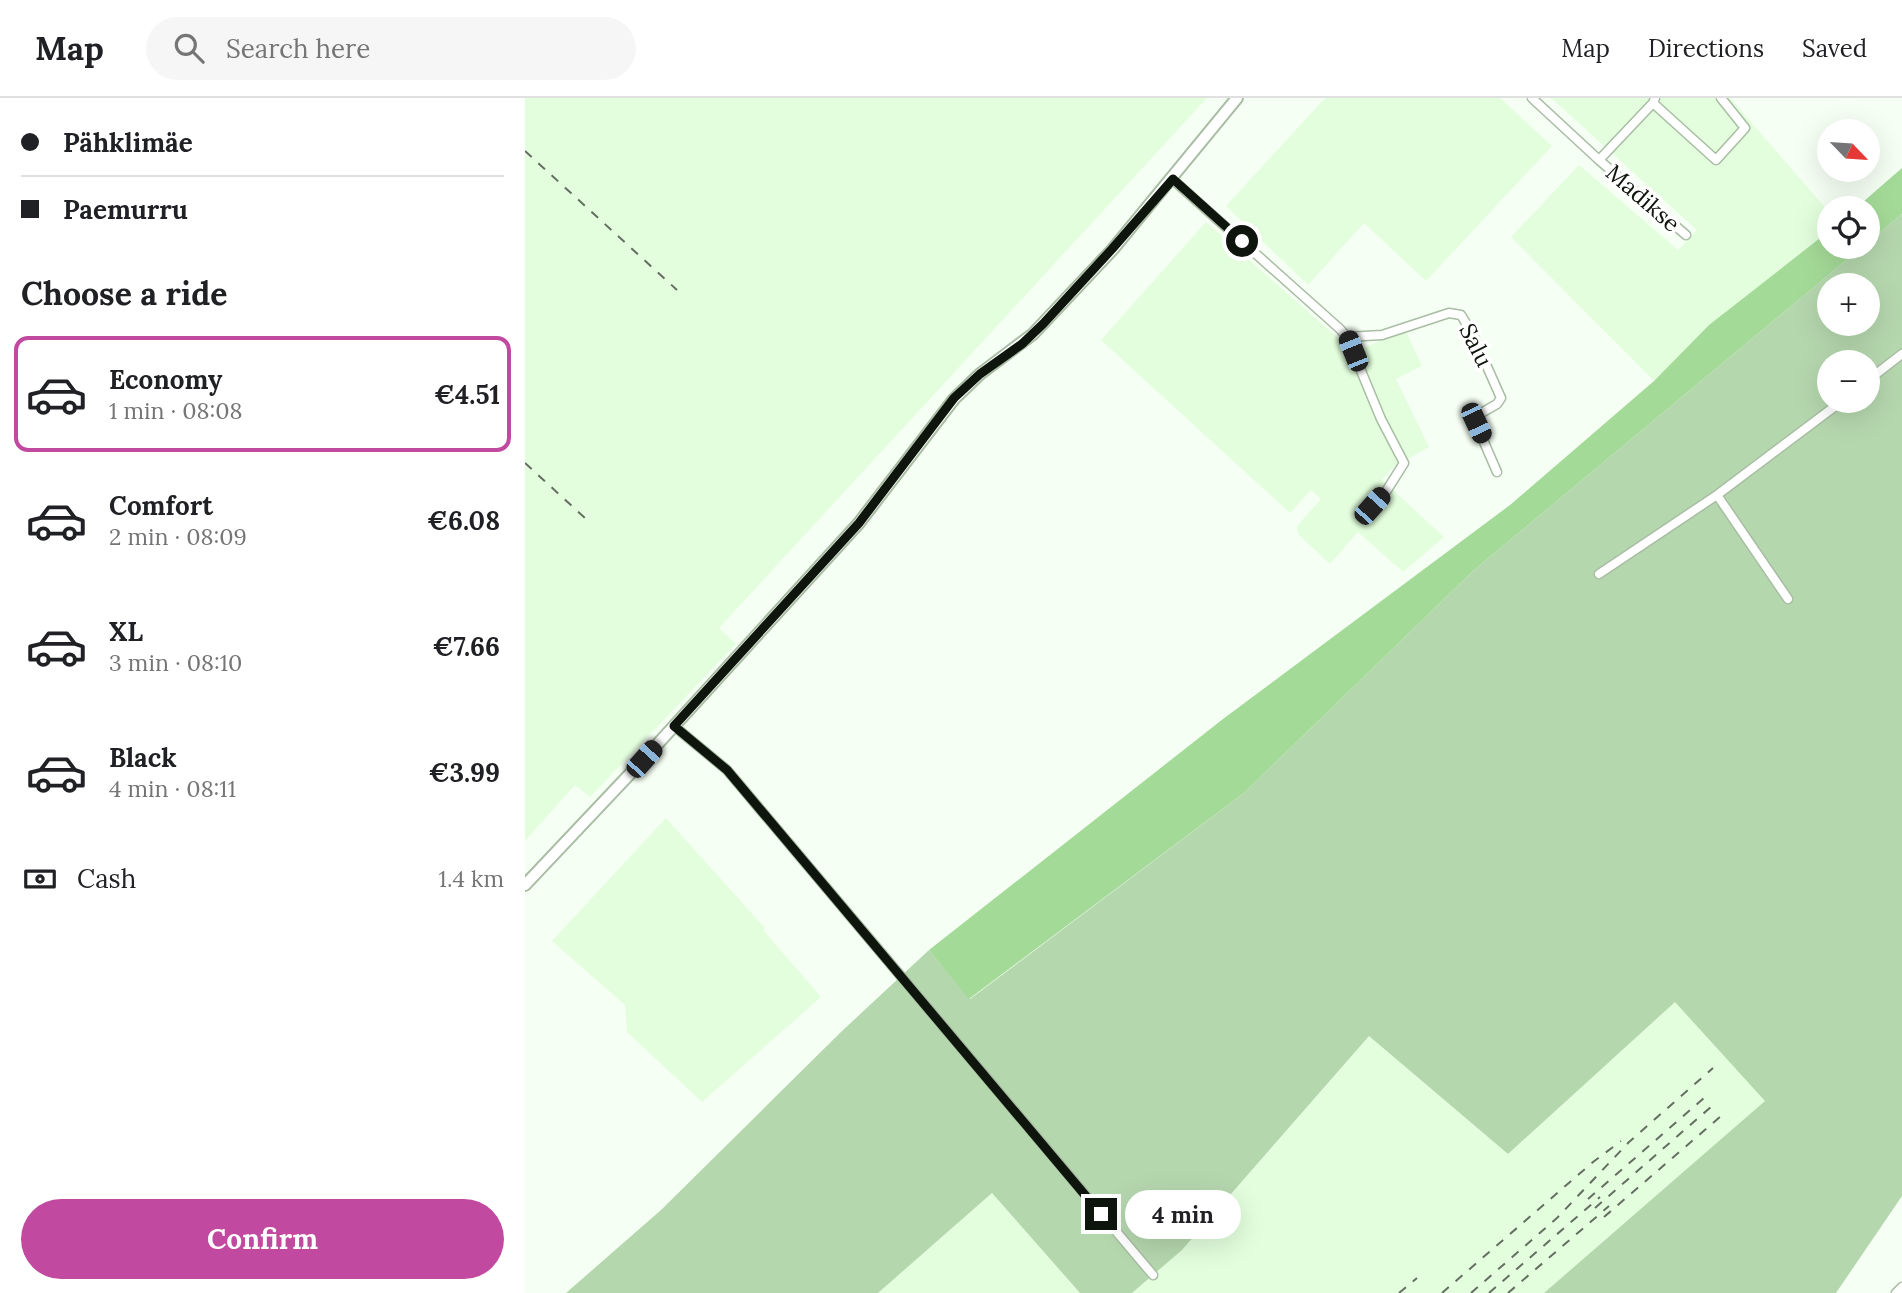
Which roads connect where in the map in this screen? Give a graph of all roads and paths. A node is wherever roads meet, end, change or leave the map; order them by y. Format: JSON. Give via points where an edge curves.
{"nodes":[{"id":1,"x":1237,"y":98,"type":"edge"},
{"id":2,"x":1532,"y":98,"type":"edge"},
{"id":3,"x":1721,"y":98,"type":"edge"},
{"id":4,"x":1654,"y":100,"type":"edge"},
{"id":5,"x":1599,"y":160,"type":"junction"},
{"id":6,"x":1173,"y":179,"type":"junction"},
{"id":7,"x":1686,"y":235,"type":"dead end"},
{"id":8,"x":1347,"y":337,"type":"junction"},
{"id":9,"x":1902,"y":354,"type":"edge"},
{"id":10,"x":1880,"y":371,"type":"edge"},
{"id":11,"x":1826,"y":413,"type":"edge"},
{"id":12,"x":1497,"y":472,"type":"dead end"},
{"id":13,"x":1717,"y":495,"type":"junction"},
{"id":14,"x":1372,"y":506,"type":"dead end"},
{"id":15,"x":1599,"y":574,"type":"dead end"},
{"id":16,"x":1788,"y":599,"type":"dead end"},
{"id":17,"x":674,"y":726,"type":"junction"},
{"id":18,"x":525,"y":885,"type":"edge"},
{"id":19,"x":1153,"y":1275,"type":"dead end"},
{"id":20,"x":1902,"y":1287,"type":"edge"},
{"id":21,"x":1896,"y":1293,"type":"edge"}],
"edges":[{"from":1,"to":6,"type":"main road"},
{"from":2,"to":5,"type":"street","name":"Madikse"},
{"from":3,"to":4,"type":"street","name":"Madikse","via":[[1745,128],[1716,160]]},
{"from":4,"to":5,"type":"street","name":"Madikse"},
{"from":5,"to":7,"type":"street","name":"Madikse"},
{"from":6,"to":8,"type":"street"},
{"from":6,"to":17,"type":"main road","via":[[1040,328],[954,398],[859,523]]},
{"from":8,"to":12,"type":"street","name":"Salu","via":[[1382,335],[1449,313],[1461,315],[1501,398],[1475,419]]},
{"from":8,"to":14,"type":"street","via":[[1404,463]]},
{"from":9,"to":10,"type":"street"},
{"from":11,"to":13,"type":"street"},
{"from":13,"to":15,"type":"street"},
{"from":13,"to":16,"type":"street"},
{"from":17,"to":18,"type":"main road"},
{"from":17,"to":19,"type":"street","via":[[727,770]]},
{"from":20,"to":21,"type":"street"}]}
